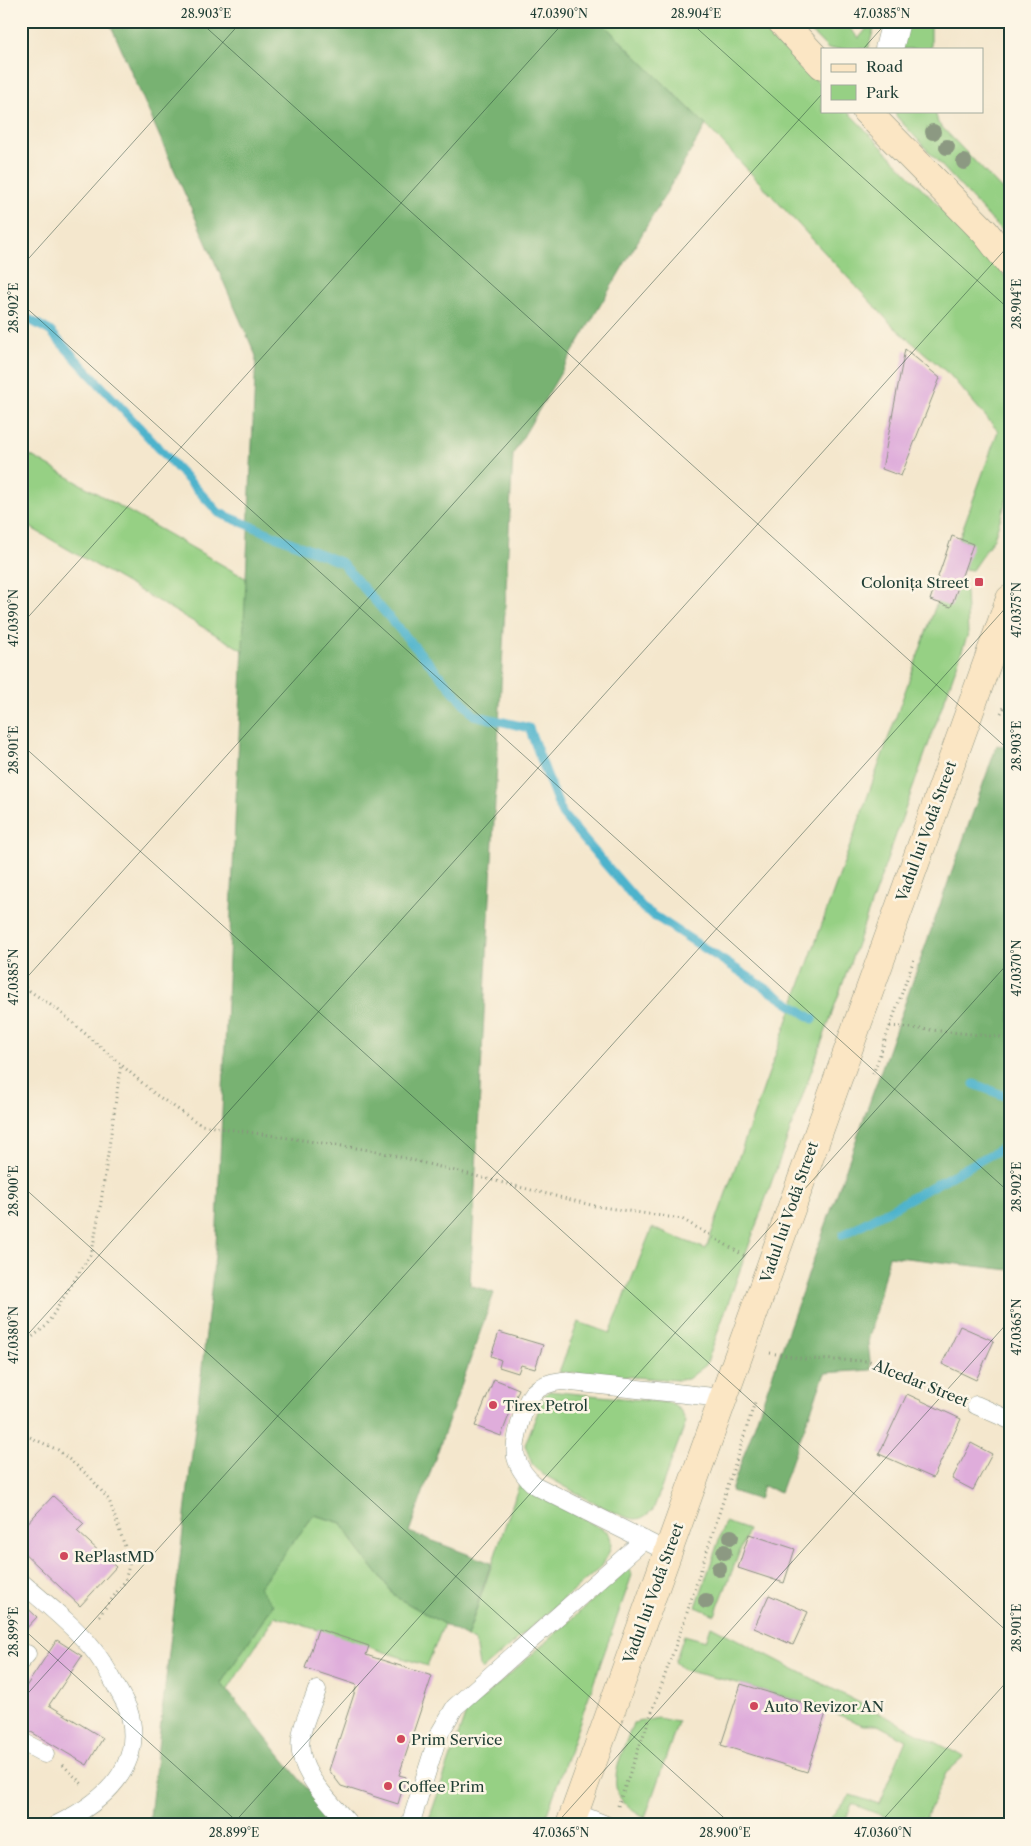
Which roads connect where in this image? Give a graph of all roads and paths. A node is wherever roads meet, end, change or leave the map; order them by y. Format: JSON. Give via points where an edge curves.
{"nodes":[{"id":1,"x":781,"y":21,"type":"edge"},
{"id":2,"x":896,"y":21,"type":"edge"},
{"id":3,"x":889,"y":48,"type":"edge"},
{"id":4,"x":821,"y":64,"type":"edge"},
{"id":5,"x":866,"y":112,"type":"edge"},
{"id":6,"x":1010,"y":264,"type":"edge"},
{"id":7,"x":1010,"y":599,"type":"edge"},
{"id":8,"x":1010,"y":697,"type":"edge"},
{"id":9,"x":999,"y":718,"type":"dead end"},
{"id":10,"x":916,"y":951,"type":"dead end"},
{"id":11,"x":21,"y":985,"type":"edge"},
{"id":12,"x":890,"y":1026,"type":"junction"},
{"id":13,"x":1010,"y":1038,"type":"edge"},
{"id":14,"x":121,"y":1064,"type":"junction"},
{"id":15,"x":870,"y":1082,"type":"dead end"},
{"id":16,"x":769,"y":1270,"type":"junction"},
{"id":17,"x":774,"y":1344,"type":"dead end"},
{"id":18,"x":21,"y":1346,"type":"edge"},
{"id":19,"x":770,"y":1353,"type":"junction"},
{"id":20,"x":767,"y":1362,"type":"dead end"},
{"id":21,"x":723,"y":1398,"type":"junction"},
{"id":22,"x":756,"y":1400,"type":"dead end"},
{"id":23,"x":976,"y":1405,"type":"joint"},
{"id":24,"x":1010,"y":1420,"type":"edge"},
{"id":25,"x":21,"y":1433,"type":"edge"},
{"id":26,"x":644,"y":1540,"type":"junction"},
{"id":27,"x":668,"y":1552,"type":"junction"},
{"id":28,"x":21,"y":1582,"type":"edge"},
{"id":29,"x":82,"y":1638,"type":"junction"},
{"id":30,"x":317,"y":1690,"type":"dead end"},
{"id":31,"x":21,"y":1741,"type":"edge"},
{"id":32,"x":45,"y":1754,"type":"joint"},
{"id":33,"x":96,"y":1802,"type":"junction"},
{"id":34,"x":618,"y":1806,"type":"dead end"},
{"id":35,"x":572,"y":1818,"type":"edge"},
{"id":36,"x":56,"y":1825,"type":"edge"},
{"id":37,"x":350,"y":1825,"type":"edge"},
{"id":38,"x":410,"y":1825,"type":"edge"},
{"id":39,"x":606,"y":1825,"type":"edge"}],
"edges":[{"from":1,"to":4,"type":"main road"},
{"from":2,"to":3,"type":"street"},
{"from":5,"to":6,"type":"main road","via":[[985,232]]},
{"from":7,"to":16,"type":"main road","name":"Vadul lui Vodă Street"},
{"from":8,"to":9,"type":"path"},
{"from":10,"to":12,"type":"path"},
{"from":11,"to":14,"type":"path","via":[[58,1010]]},
{"from":12,"to":13,"type":"path"},
{"from":12,"to":15,"type":"path"},
{"from":14,"to":16,"type":"path","via":[[155,1094],[201,1125],[376,1151],[595,1206],[682,1220]]},
{"from":14,"to":18,"type":"path","via":[[92,1252],[46,1326]]},
{"from":16,"to":21,"type":"main road","name":"Vadul lui Vodă Street"},
{"from":17,"to":19,"type":"path"},
{"from":19,"to":20,"type":"path"},
{"from":19,"to":23,"type":"path","name":"Alcedar Street","via":[[805,1359],[869,1361]]},
{"from":21,"to":26,"type":"lane","via":[[553,1381],[533,1393],[527,1402],[515,1451],[529,1480]]},
{"from":21,"to":27,"type":"main road","name":"Vadul lui Vodă Street"},
{"from":22,"to":34,"type":"path","via":[[684,1622]]},
{"from":23,"to":24,"type":"lane","name":"Alcedar Street"},
{"from":25,"to":29,"type":"path","via":[[58,1450],[90,1477],[109,1500],[130,1562],[125,1581]]},
{"from":26,"to":27,"type":"lane"},
{"from":26,"to":38,"type":"lane","via":[[455,1707],[438,1736]]},
{"from":27,"to":35,"type":"main road","name":"Vadul lui Vodă Street"},
{"from":28,"to":29,"type":"lane"},
{"from":29,"to":33,"type":"lane","via":[[110,1675],[128,1708],[131,1724],[128,1759],[112,1787]]},
{"from":30,"to":37,"type":"lane","via":[[301,1736],[302,1759],[310,1777]]},
{"from":31,"to":32,"type":"lane"},
{"from":32,"to":33,"type":"path","via":[[71,1772]]},
{"from":33,"to":36,"type":"lane"},
{"from":35,"to":39,"type":"lane"}]}
